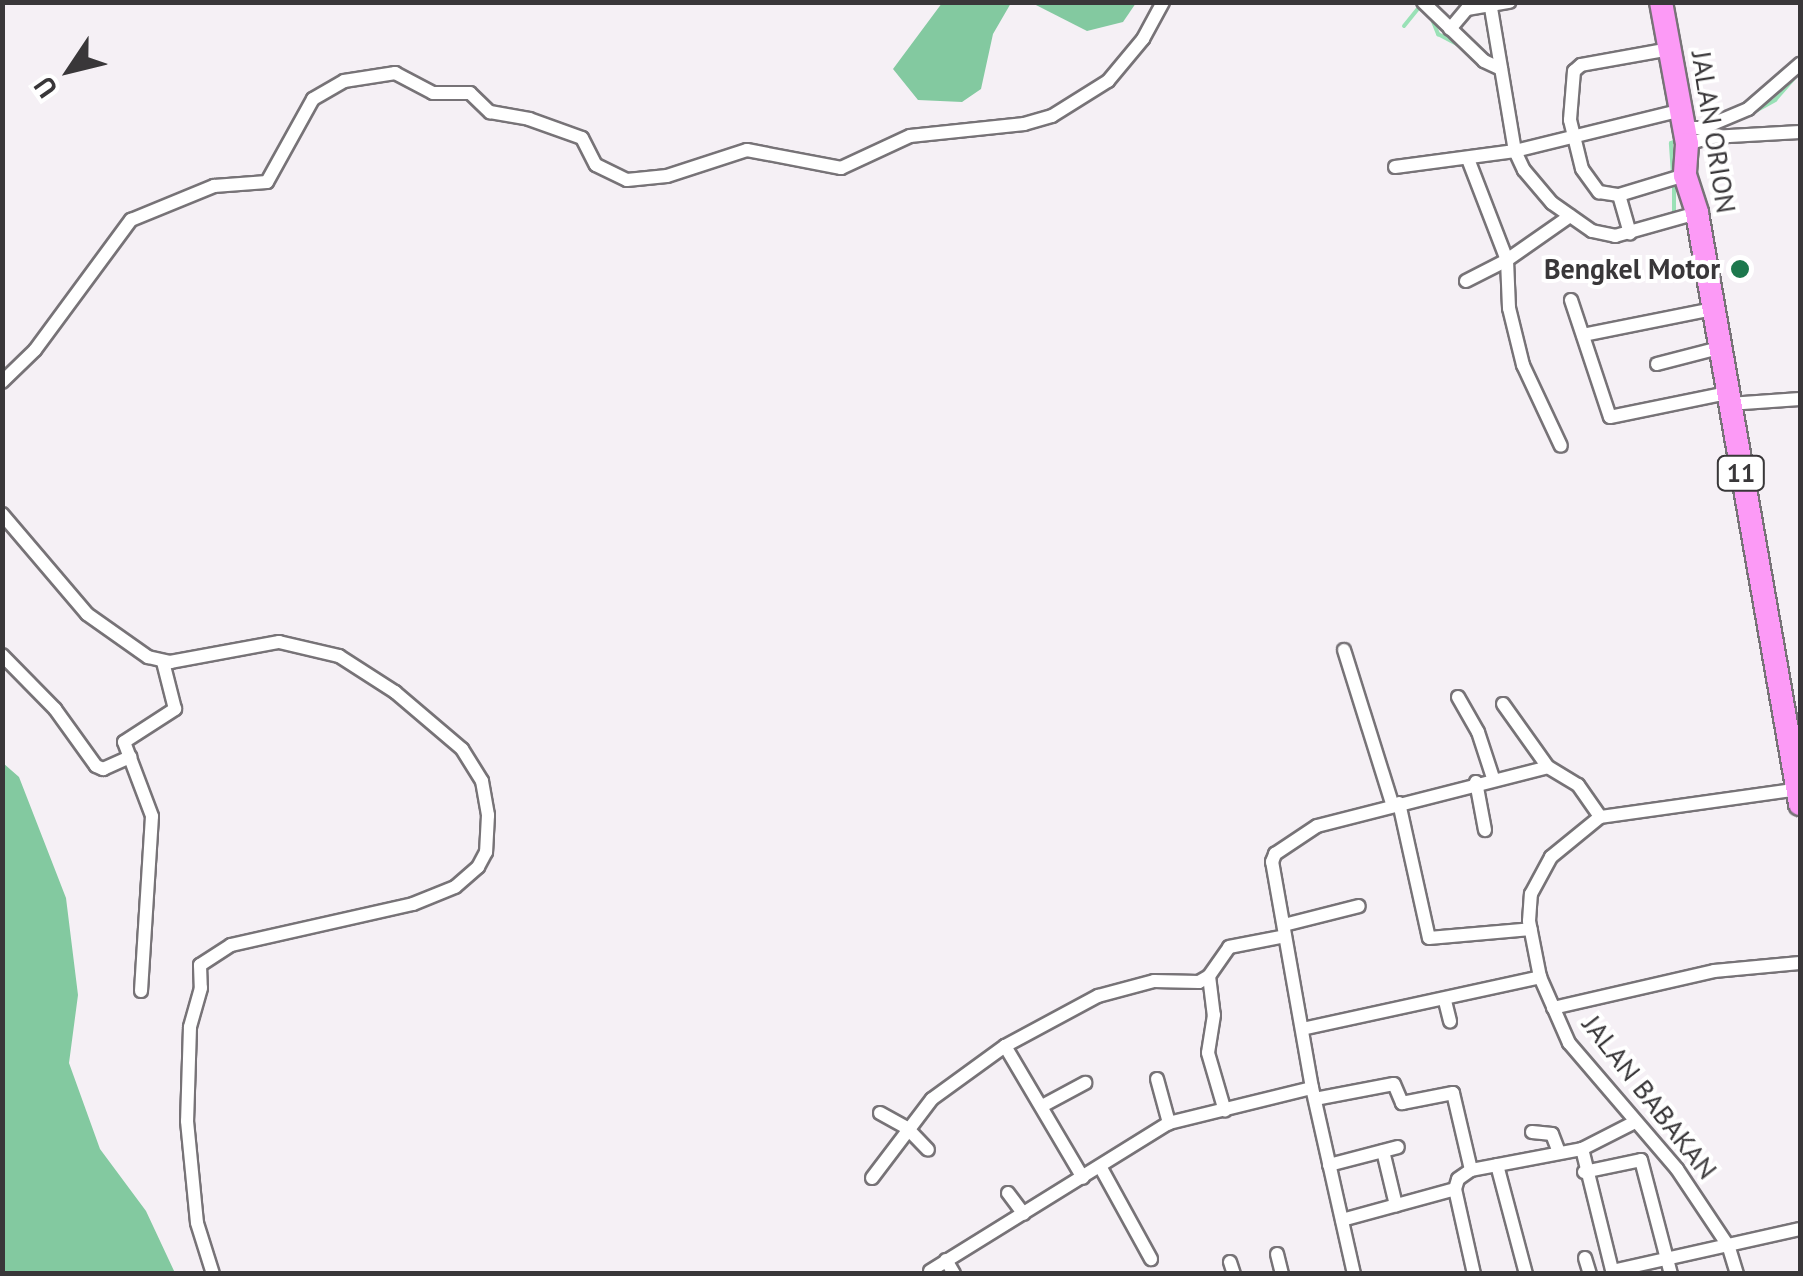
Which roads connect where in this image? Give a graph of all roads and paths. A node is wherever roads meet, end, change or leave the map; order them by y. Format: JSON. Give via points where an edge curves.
{"nodes":[{"id":1,"x":1164,"y":2,"type":"edge"},
{"id":2,"x":1510,"y":2,"type":"edge"},
{"id":3,"x":1661,"y":2,"type":"edge"},
{"id":4,"x":1426,"y":5,"type":"edge"},
{"id":5,"x":1491,"y":8,"type":"junction"},
{"id":6,"x":1450,"y":29,"type":"junction"},
{"id":7,"x":1670,"y":49,"type":"junction"},
{"id":8,"x":1800,"y":64,"type":"edge"},
{"id":9,"x":1501,"y":70,"type":"junction"},
{"id":10,"x":1685,"y":131,"type":"junction"},
{"id":11,"x":1800,"y":132,"type":"edge"},
{"id":12,"x":1574,"y":136,"type":"junction"},
{"id":13,"x":1515,"y":150,"type":"junction"},
{"id":14,"x":1468,"y":159,"type":"junction"},
{"id":15,"x":1395,"y":167,"type":"dead end"},
{"id":16,"x":1685,"y":176,"type":"junction"},
{"id":17,"x":1618,"y":195,"type":"junction"},
{"id":18,"x":1698,"y":213,"type":"junction"},
{"id":19,"x":1570,"y":216,"type":"junction"},
{"id":20,"x":1630,"y":233,"type":"junction"},
{"id":21,"x":1508,"y":260,"type":"junction"},
{"id":22,"x":1466,"y":281,"type":"dead end"},
{"id":23,"x":1571,"y":300,"type":"dead end"},
{"id":24,"x":1713,"y":309,"type":"junction"},
{"id":25,"x":1584,"y":335,"type":"junction"},
{"id":26,"x":1719,"y":348,"type":"junction"},
{"id":27,"x":1657,"y":364,"type":"dead end"},
{"id":28,"x":2,"y":382,"type":"edge"},
{"id":29,"x":1728,"y":398,"type":"junction"},
{"id":30,"x":1800,"y":399,"type":"edge"},
{"id":31,"x":1561,"y":446,"type":"dead end"},
{"id":32,"x":2,"y":514,"type":"edge"},
{"id":33,"x":1344,"y":650,"type":"dead end"},
{"id":34,"x":2,"y":655,"type":"edge"},
{"id":35,"x":163,"y":662,"type":"junction"},
{"id":36,"x":1458,"y":697,"type":"dead end"},
{"id":37,"x":1503,"y":704,"type":"dead end"},
{"id":38,"x":130,"y":758,"type":"junction"},
{"id":39,"x":1548,"y":766,"type":"junction"},
{"id":40,"x":1492,"y":778,"type":"junction"},
{"id":41,"x":1476,"y":782,"type":"junction"},
{"id":42,"x":1800,"y":797,"type":"edge"},
{"id":43,"x":1395,"y":803,"type":"junction"},
{"id":44,"x":1600,"y":817,"type":"junction"},
{"id":45,"x":1485,"y":830,"type":"dead end"},
{"id":46,"x":1360,"y":906,"type":"dead end"},
{"id":47,"x":1531,"y":929,"type":"junction"},
{"id":48,"x":1284,"y":931,"type":"junction"},
{"id":49,"x":1800,"y":962,"type":"edge"},
{"id":50,"x":1210,"y":976,"type":"junction"},
{"id":51,"x":1540,"y":978,"type":"junction"},
{"id":52,"x":141,"y":991,"type":"dead end"},
{"id":53,"x":1446,"y":1001,"type":"junction"},
{"id":54,"x":1553,"y":1008,"type":"junction"},
{"id":55,"x":1450,"y":1020,"type":"dead end"},
{"id":56,"x":1302,"y":1029,"type":"junction"},
{"id":57,"x":1005,"y":1046,"type":"junction"},
{"id":58,"x":1157,"y":1078,"type":"dead end"},
{"id":59,"x":1086,"y":1083,"type":"dead end"},
{"id":60,"x":1314,"y":1094,"type":"junction"},
{"id":61,"x":1044,"y":1105,"type":"junction"},
{"id":62,"x":1225,"y":1111,"type":"junction"},
{"id":63,"x":880,"y":1113,"type":"dead end"},
{"id":64,"x":1634,"y":1122,"type":"junction"},
{"id":65,"x":1169,"y":1124,"type":"junction"},
{"id":66,"x":907,"y":1128,"type":"junction"},
{"id":67,"x":1532,"y":1132,"type":"dead end"},
{"id":68,"x":1398,"y":1147,"type":"dead end"},
{"id":69,"x":1582,"y":1149,"type":"junction"},
{"id":70,"x":928,"y":1150,"type":"dead end"},
{"id":71,"x":1383,"y":1151,"type":"junction"},
{"id":72,"x":1559,"y":1152,"type":"junction"},
{"id":73,"x":1330,"y":1164,"type":"junction"},
{"id":74,"x":1497,"y":1165,"type":"junction"},
{"id":75,"x":1101,"y":1168,"type":"junction"},
{"id":76,"x":1471,"y":1170,"type":"junction"},
{"id":77,"x":1584,"y":1172,"type":"junction"},
{"id":78,"x":872,"y":1178,"type":"dead end"},
{"id":79,"x":1083,"y":1178,"type":"junction"},
{"id":80,"x":1455,"y":1189,"type":"junction"},
{"id":81,"x":1008,"y":1192,"type":"dead end"},
{"id":82,"x":1396,"y":1205,"type":"junction"},
{"id":83,"x":1024,"y":1214,"type":"junction"},
{"id":84,"x":1342,"y":1220,"type":"junction"},
{"id":85,"x":1800,"y":1229,"type":"edge"},
{"id":86,"x":1729,"y":1246,"type":"junction"},
{"id":87,"x":1276,"y":1254,"type":"dead end"},
{"id":88,"x":1586,"y":1258,"type":"dead end"},
{"id":89,"x":1151,"y":1259,"type":"dead end"},
{"id":90,"x":1667,"y":1259,"type":"junction"},
{"id":91,"x":946,"y":1260,"type":"junction"},
{"id":92,"x":930,"y":1271,"type":"edge"},
{"id":93,"x":1612,"y":1272,"type":"edge"},
{"id":94,"x":213,"y":1274,"type":"edge"},
{"id":95,"x":954,"y":1274,"type":"edge"},
{"id":96,"x":1282,"y":1274,"type":"edge"},
{"id":97,"x":1354,"y":1274,"type":"edge"},
{"id":98,"x":1474,"y":1274,"type":"edge"},
{"id":99,"x":1526,"y":1274,"type":"edge"},
{"id":100,"x":1590,"y":1274,"type":"edge"},
{"id":101,"x":1671,"y":1274,"type":"edge"},
{"id":102,"x":1736,"y":1274,"type":"edge"}],
"edges":[{"from":1,"to":28,"type":"street","via":[[1143,40],[1108,80],[1052,116],[910,136],[841,168],[748,150],[667,176],[627,180],[596,165],[582,138],[490,112],[470,94],[434,93],[395,73],[344,81],[313,99],[267,182],[214,186],[130,220],[35,350]]},
{"from":2,"to":5,"type":"street"},
{"from":3,"to":7,"type":"highway","name":"JALAN ORION","number":"11"},
{"from":4,"to":6,"type":"street"},
{"from":5,"to":6,"type":"street","via":[[1466,10]]},
{"from":5,"to":9,"type":"street"},
{"from":6,"to":9,"type":"street"},
{"from":7,"to":10,"type":"highway","name":"JALAN ORION","number":"11"},
{"from":7,"to":12,"type":"street","via":[[1574,71]]},
{"from":8,"to":10,"type":"street","via":[[1748,109]]},
{"from":9,"to":13,"type":"street"},
{"from":10,"to":11,"type":"street","via":[[1712,137]]},
{"from":10,"to":12,"type":"street"},
{"from":10,"to":16,"type":"highway","name":"JALAN ORION","number":"11"},
{"from":12,"to":13,"type":"street"},
{"from":12,"to":17,"type":"street","via":[[1590,182]]},
{"from":13,"to":14,"type":"street"},
{"from":13,"to":19,"type":"street","via":[[1532,181]]},
{"from":14,"to":15,"type":"street"},
{"from":14,"to":21,"type":"street"},
{"from":16,"to":17,"type":"street"},
{"from":16,"to":18,"type":"highway","name":"JALAN ORION","number":"11"},
{"from":17,"to":20,"type":"street"},
{"from":18,"to":20,"type":"street"},
{"from":18,"to":24,"type":"highway","name":"JALAN ORION","number":"11"},
{"from":19,"to":20,"type":"street","via":[[1603,234]]},
{"from":19,"to":21,"type":"street"},
{"from":21,"to":22,"type":"street"},
{"from":21,"to":31,"type":"street","via":[[1514,335]]},
{"from":23,"to":25,"type":"street"},
{"from":24,"to":25,"type":"street"},
{"from":24,"to":26,"type":"highway","name":"JALAN ORION","number":"11"},
{"from":25,"to":29,"type":"street","via":[[1610,417]]},
{"from":26,"to":27,"type":"street"},
{"from":26,"to":29,"type":"highway","name":"JALAN ORION","number":"11"},
{"from":29,"to":30,"type":"street"},
{"from":29,"to":42,"type":"highway","name":"JALAN ORION","number":"11"},
{"from":32,"to":35,"type":"street","via":[[87,614]]},
{"from":33,"to":43,"type":"street"},
{"from":34,"to":38,"type":"street","via":[[55,709],[96,766]]},
{"from":35,"to":38,"type":"street","via":[[174,709],[125,740]]},
{"from":35,"to":94,"type":"street","via":[[279,642],[338,656],[395,692],[462,749],[482,781],[488,816],[478,868],[438,896],[231,945],[200,965],[186,1121],[197,1223]]},
{"from":36,"to":40,"type":"street"},
{"from":37,"to":39,"type":"street"},
{"from":38,"to":52,"type":"street","via":[[152,816]]},
{"from":39,"to":40,"type":"street"},
{"from":39,"to":44,"type":"street","via":[[1578,786]]},
{"from":40,"to":41,"type":"street"},
{"from":41,"to":43,"type":"street"},
{"from":41,"to":45,"type":"street"},
{"from":42,"to":44,"type":"street"},
{"from":43,"to":47,"type":"street","via":[[1429,938]]},
{"from":43,"to":48,"type":"street","via":[[1317,826],[1275,854]]},
{"from":44,"to":47,"type":"street","name":"JALAN BABAKAN","via":[[1545,866],[1532,894]]},
{"from":46,"to":48,"type":"street"},
{"from":47,"to":51,"type":"street","name":"JALAN BABAKAN"},
{"from":48,"to":50,"type":"street","via":[[1229,947]]},
{"from":48,"to":56,"type":"street"},
{"from":49,"to":54,"type":"street","via":[[1714,972]]},
{"from":50,"to":57,"type":"street","via":[[1098,996]]},
{"from":50,"to":62,"type":"street","via":[[1214,1016],[1208,1052]]},
{"from":51,"to":53,"type":"street"},
{"from":51,"to":54,"type":"street","name":"JALAN BABAKAN"},
{"from":53,"to":55,"type":"street"},
{"from":53,"to":56,"type":"street"},
{"from":54,"to":64,"type":"street","name":"JALAN BABAKAN","via":[[1569,1044]]},
{"from":56,"to":60,"type":"street"},
{"from":57,"to":61,"type":"street"},
{"from":57,"to":66,"type":"street","via":[[950,1082]]},
{"from":58,"to":65,"type":"street"},
{"from":59,"to":61,"type":"street"},
{"from":60,"to":62,"type":"street"},
{"from":60,"to":73,"type":"street"},
{"from":60,"to":76,"type":"street","via":[[1394,1084],[1402,1103],[1453,1092]]},
{"from":61,"to":79,"type":"street"},
{"from":62,"to":65,"type":"street"},
{"from":63,"to":66,"type":"street"},
{"from":64,"to":69,"type":"street"},
{"from":64,"to":86,"type":"street","name":"JALAN BABAKAN","via":[[1677,1169]]},
{"from":65,"to":75,"type":"street"},
{"from":66,"to":70,"type":"street"},
{"from":66,"to":78,"type":"street"},
{"from":67,"to":72,"type":"street","via":[[1552,1134]]},
{"from":68,"to":71,"type":"street"},
{"from":69,"to":72,"type":"street"},
{"from":69,"to":77,"type":"street"},
{"from":71,"to":73,"type":"street"},
{"from":71,"to":82,"type":"street"},
{"from":72,"to":74,"type":"street"},
{"from":73,"to":84,"type":"street"},
{"from":74,"to":76,"type":"street"},
{"from":74,"to":99,"type":"street"},
{"from":75,"to":79,"type":"street"},
{"from":75,"to":89,"type":"street"},
{"from":76,"to":80,"type":"street"},
{"from":77,"to":90,"type":"street","via":[[1641,1160]]},
{"from":77,"to":93,"type":"street"},
{"from":79,"to":83,"type":"street"},
{"from":80,"to":82,"type":"street"},
{"from":80,"to":98,"type":"street"},
{"from":81,"to":83,"type":"street"},
{"from":82,"to":84,"type":"street"},
{"from":83,"to":91,"type":"street"},
{"from":84,"to":97,"type":"street"},
{"from":85,"to":86,"type":"street"},
{"from":86,"to":90,"type":"street"},
{"from":86,"to":102,"type":"street","name":"JALAN BABAKAN"},
{"from":87,"to":96,"type":"street"},
{"from":88,"to":100,"type":"street"},
{"from":90,"to":93,"type":"street"},
{"from":90,"to":101,"type":"street"},
{"from":91,"to":92,"type":"street"},
{"from":91,"to":95,"type":"street"}]}
